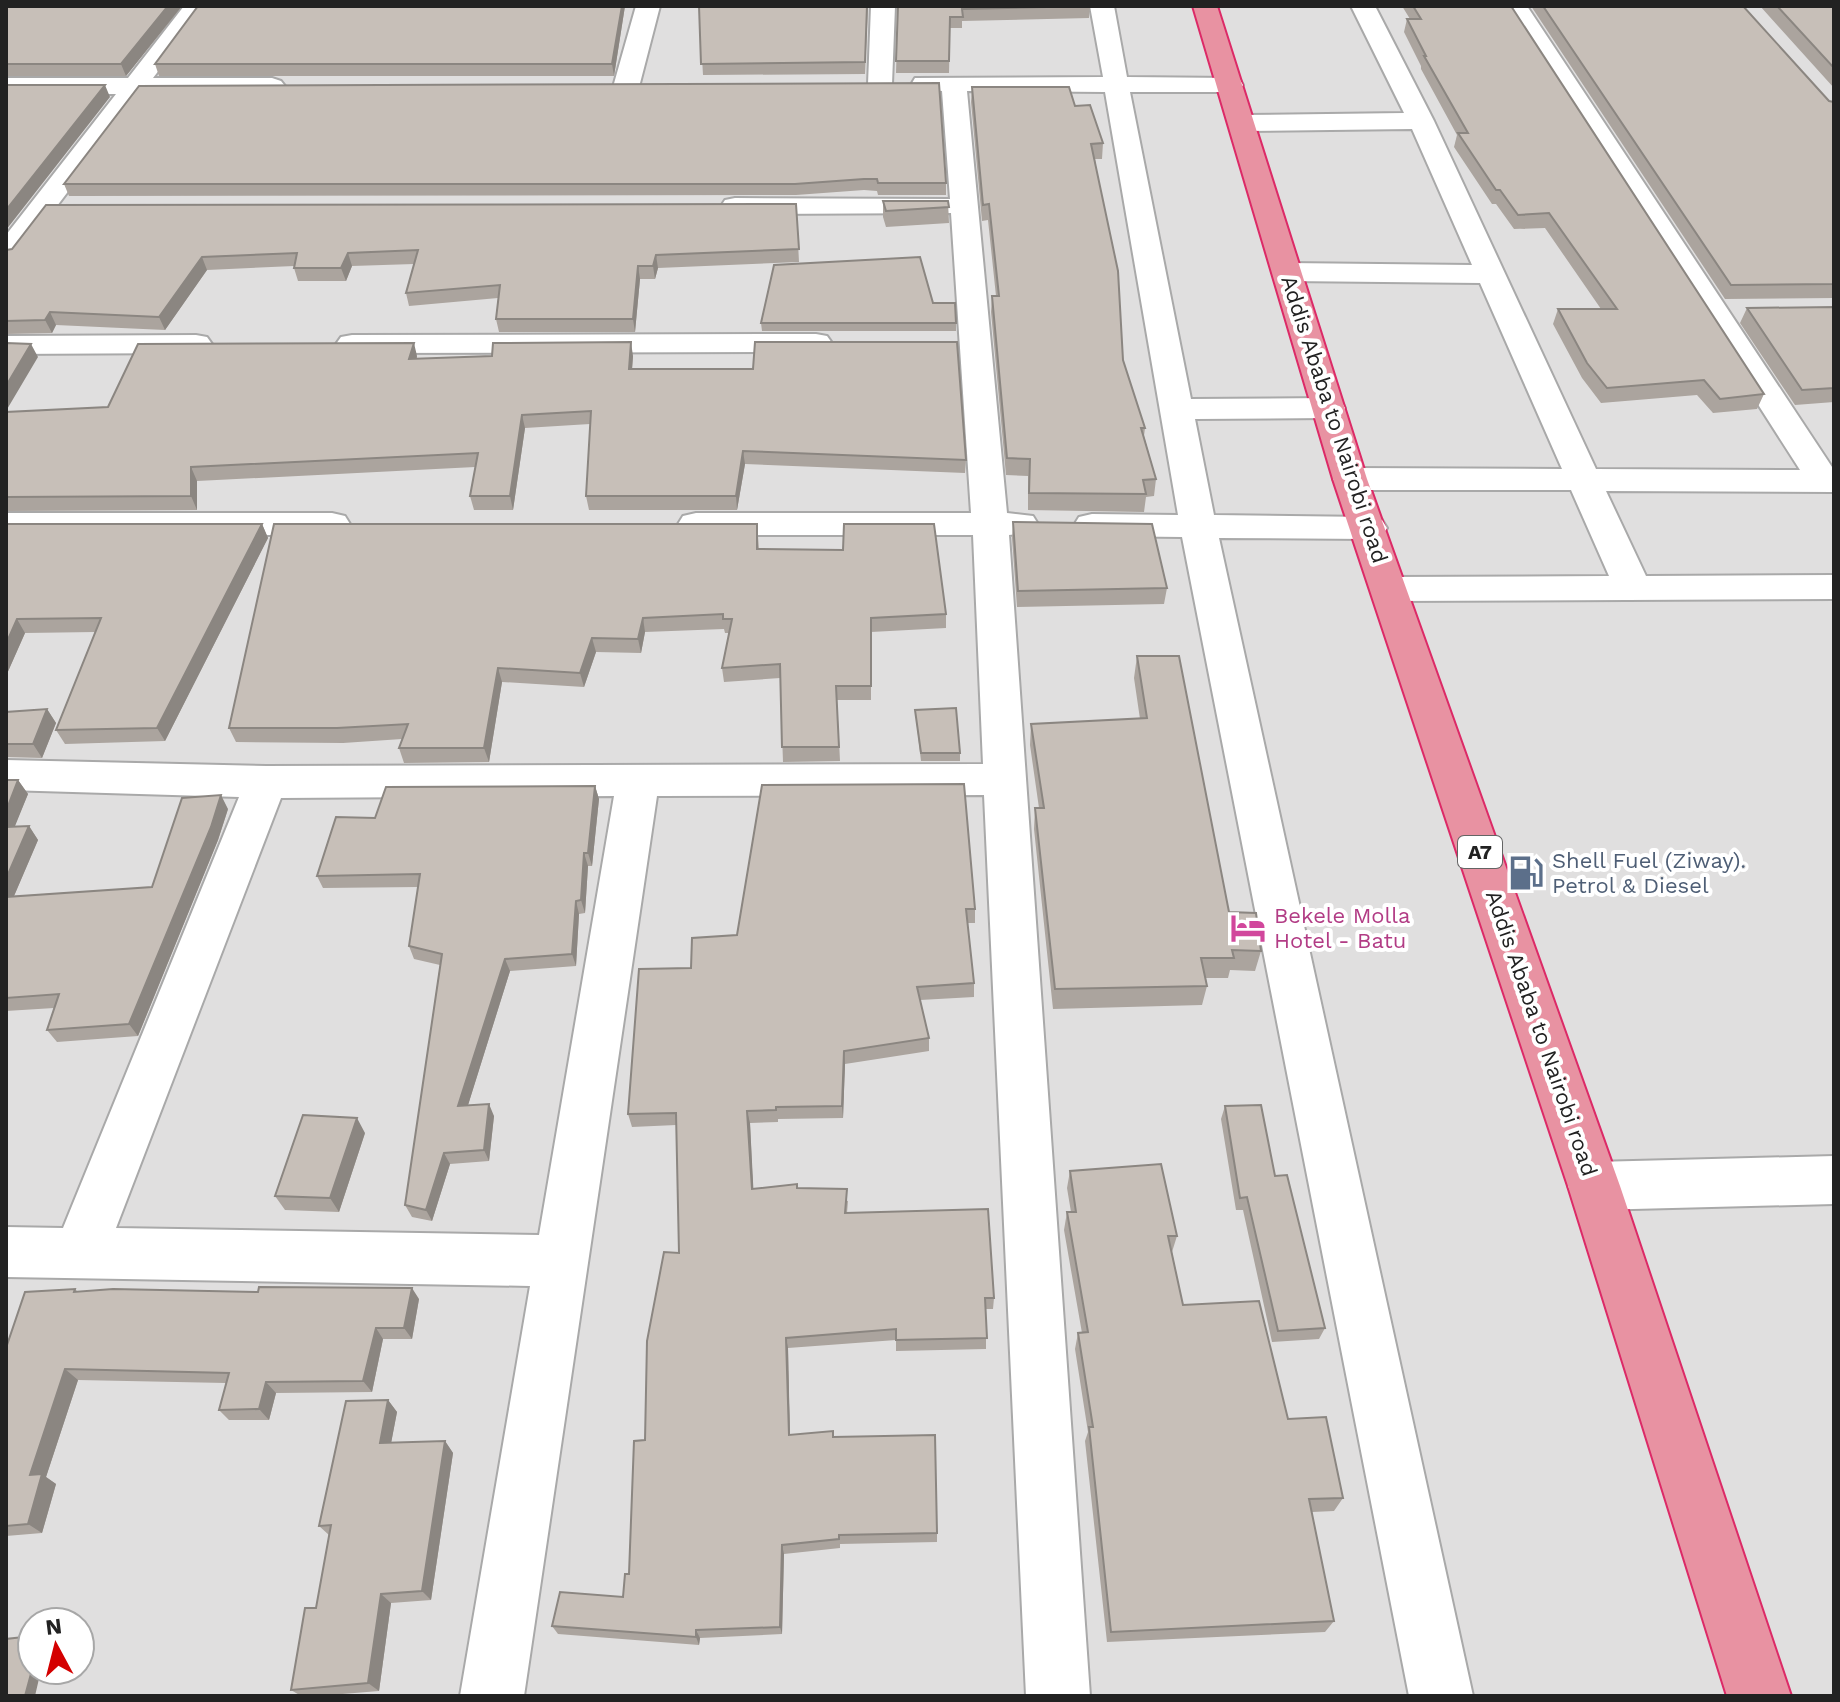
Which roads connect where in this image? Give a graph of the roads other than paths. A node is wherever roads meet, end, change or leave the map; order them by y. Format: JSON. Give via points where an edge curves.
{"nodes":[{"id":1,"x":196,"y":6,"type":"edge"},
{"id":2,"x":648,"y":6,"type":"edge"},
{"id":3,"x":883,"y":6,"type":"edge"},
{"id":4,"x":1102,"y":6,"type":"edge"},
{"id":5,"x":1205,"y":6,"type":"edge"},
{"id":6,"x":1363,"y":6,"type":"edge"},
{"id":7,"x":1515,"y":6,"type":"edge"},
{"id":8,"x":954,"y":83,"type":"junction"},
{"id":9,"x":880,"y":84,"type":"junction"},
{"id":10,"x":1115,"y":84,"type":"junction"},
{"id":11,"x":133,"y":85,"type":"junction"},
{"id":12,"x":849,"y":85,"type":"edge"},
{"id":13,"x":6,"y":86,"type":"edge"},
{"id":14,"x":292,"y":86,"type":"edge"},
{"id":15,"x":594,"y":87,"type":"edge"},
{"id":16,"x":626,"y":87,"type":"junction"},
{"id":17,"x":658,"y":87,"type":"edge"},
{"id":18,"x":1236,"y":104,"type":"junction"},
{"id":19,"x":1421,"y":121,"type":"junction"},
{"id":20,"x":709,"y":206,"type":"edge"},
{"id":21,"x":964,"y":206,"type":"junction"},
{"id":22,"x":41,"y":207,"type":"junction"},
{"id":23,"x":73,"y":207,"type":"edge"},
{"id":24,"x":6,"y":254,"type":"edge"},
{"id":25,"x":1287,"y":272,"type":"junction"},
{"id":26,"x":1489,"y":274,"type":"junction"},
{"id":27,"x":848,"y":343,"type":"edge"},
{"id":28,"x":944,"y":343,"type":"edge"},
{"id":29,"x":975,"y":343,"type":"junction"},
{"id":30,"x":228,"y":344,"type":"edge"},
{"id":31,"x":324,"y":344,"type":"edge"},
{"id":32,"x":6,"y":345,"type":"edge"},
{"id":33,"x":1329,"y":408,"type":"junction"},
{"id":34,"x":1176,"y":409,"type":"junction"},
{"id":35,"x":1350,"y":479,"type":"junction"},
{"id":36,"x":1583,"y":480,"type":"junction"},
{"id":37,"x":1829,"y":481,"type":"edge"},
{"id":38,"x":6,"y":524,"type":"edge"},
{"id":39,"x":371,"y":524,"type":"edge"},
{"id":40,"x":657,"y":524,"type":"edge"},
{"id":41,"x":990,"y":524,"type":"junction"},
{"id":42,"x":1198,"y":526,"type":"junction"},
{"id":43,"x":1369,"y":528,"type":"junction"},
{"id":44,"x":1834,"y":587,"type":"edge"},
{"id":45,"x":1633,"y":588,"type":"junction"},
{"id":46,"x":1390,"y":589,"type":"junction"},
{"id":47,"x":6,"y":775,"type":"edge"},
{"id":48,"x":1005,"y":779,"type":"junction"},
{"id":49,"x":638,"y":781,"type":"junction"},
{"id":50,"x":266,"y":782,"type":"junction"},
{"id":51,"x":1834,"y":1180,"type":"edge"},
{"id":52,"x":1594,"y":1186,"type":"junction"},
{"id":53,"x":6,"y":1252,"type":"edge"},
{"id":54,"x":80,"y":1253,"type":"junction"},
{"id":55,"x":560,"y":1261,"type":"junction"},
{"id":56,"x":492,"y":1696,"type":"edge"},
{"id":57,"x":1058,"y":1696,"type":"edge"},
{"id":58,"x":1441,"y":1696,"type":"edge"},
{"id":59,"x":1759,"y":1696,"type":"edge"}],
"edges":[{"from":1,"to":11,"type":"street"},
{"from":2,"to":16,"type":"street"},
{"from":3,"to":9,"type":"street"},
{"from":4,"to":10,"type":"street"},
{"from":5,"to":18,"type":"highway","name":"Addis Ababa to Nairobi road","number":"A7"},
{"from":6,"to":19,"type":"street"},
{"from":7,"to":37,"type":"street","via":[[1727,311]]},
{"from":8,"to":9,"type":"street"},
{"from":8,"to":10,"type":"street"},
{"from":8,"to":21,"type":"street"},
{"from":9,"to":12,"type":"street"},
{"from":10,"to":18,"type":"street"},
{"from":10,"to":34,"type":"street"},
{"from":11,"to":13,"type":"street"},
{"from":11,"to":14,"type":"street"},
{"from":11,"to":22,"type":"street"},
{"from":15,"to":16,"type":"street"},
{"from":16,"to":17,"type":"street"},
{"from":18,"to":19,"type":"street"},
{"from":18,"to":25,"type":"highway","name":"Addis Ababa to Nairobi road","number":"A7"},
{"from":19,"to":26,"type":"street"},
{"from":20,"to":21,"type":"street"},
{"from":21,"to":29,"type":"street"},
{"from":22,"to":23,"type":"street"},
{"from":22,"to":24,"type":"street"},
{"from":25,"to":26,"type":"street"},
{"from":25,"to":33,"type":"highway","name":"Addis Ababa to Nairobi road","number":"A7"},
{"from":26,"to":36,"type":"street"},
{"from":27,"to":31,"type":"street"},
{"from":28,"to":29,"type":"street"},
{"from":29,"to":41,"type":"street"},
{"from":30,"to":32,"type":"street"},
{"from":33,"to":34,"type":"street"},
{"from":33,"to":35,"type":"highway","name":"Addis Ababa to Nairobi road","number":"A7"},
{"from":34,"to":42,"type":"street"},
{"from":35,"to":36,"type":"street"},
{"from":35,"to":43,"type":"highway","name":"Addis Ababa to Nairobi road","number":"A7"},
{"from":36,"to":37,"type":"street"},
{"from":36,"to":45,"type":"street"},
{"from":38,"to":39,"type":"street"},
{"from":40,"to":41,"type":"street"},
{"from":41,"to":42,"type":"street"},
{"from":41,"to":48,"type":"street"},
{"from":42,"to":43,"type":"street"},
{"from":42,"to":58,"type":"street"},
{"from":43,"to":46,"type":"highway","name":"Addis Ababa to Nairobi road","number":"A7"},
{"from":44,"to":45,"type":"street"},
{"from":45,"to":46,"type":"street"},
{"from":46,"to":52,"type":"highway","name":"Addis Ababa to Nairobi road","number":"A7"},
{"from":47,"to":50,"type":"street"},
{"from":48,"to":49,"type":"street"},
{"from":48,"to":57,"type":"street"},
{"from":49,"to":50,"type":"street"},
{"from":49,"to":55,"type":"street"},
{"from":50,"to":54,"type":"street"},
{"from":51,"to":52,"type":"street"},
{"from":52,"to":59,"type":"highway","name":"Addis Ababa to Nairobi road","number":"A7"},
{"from":53,"to":54,"type":"street"},
{"from":54,"to":55,"type":"street"},
{"from":55,"to":56,"type":"street"}]}
